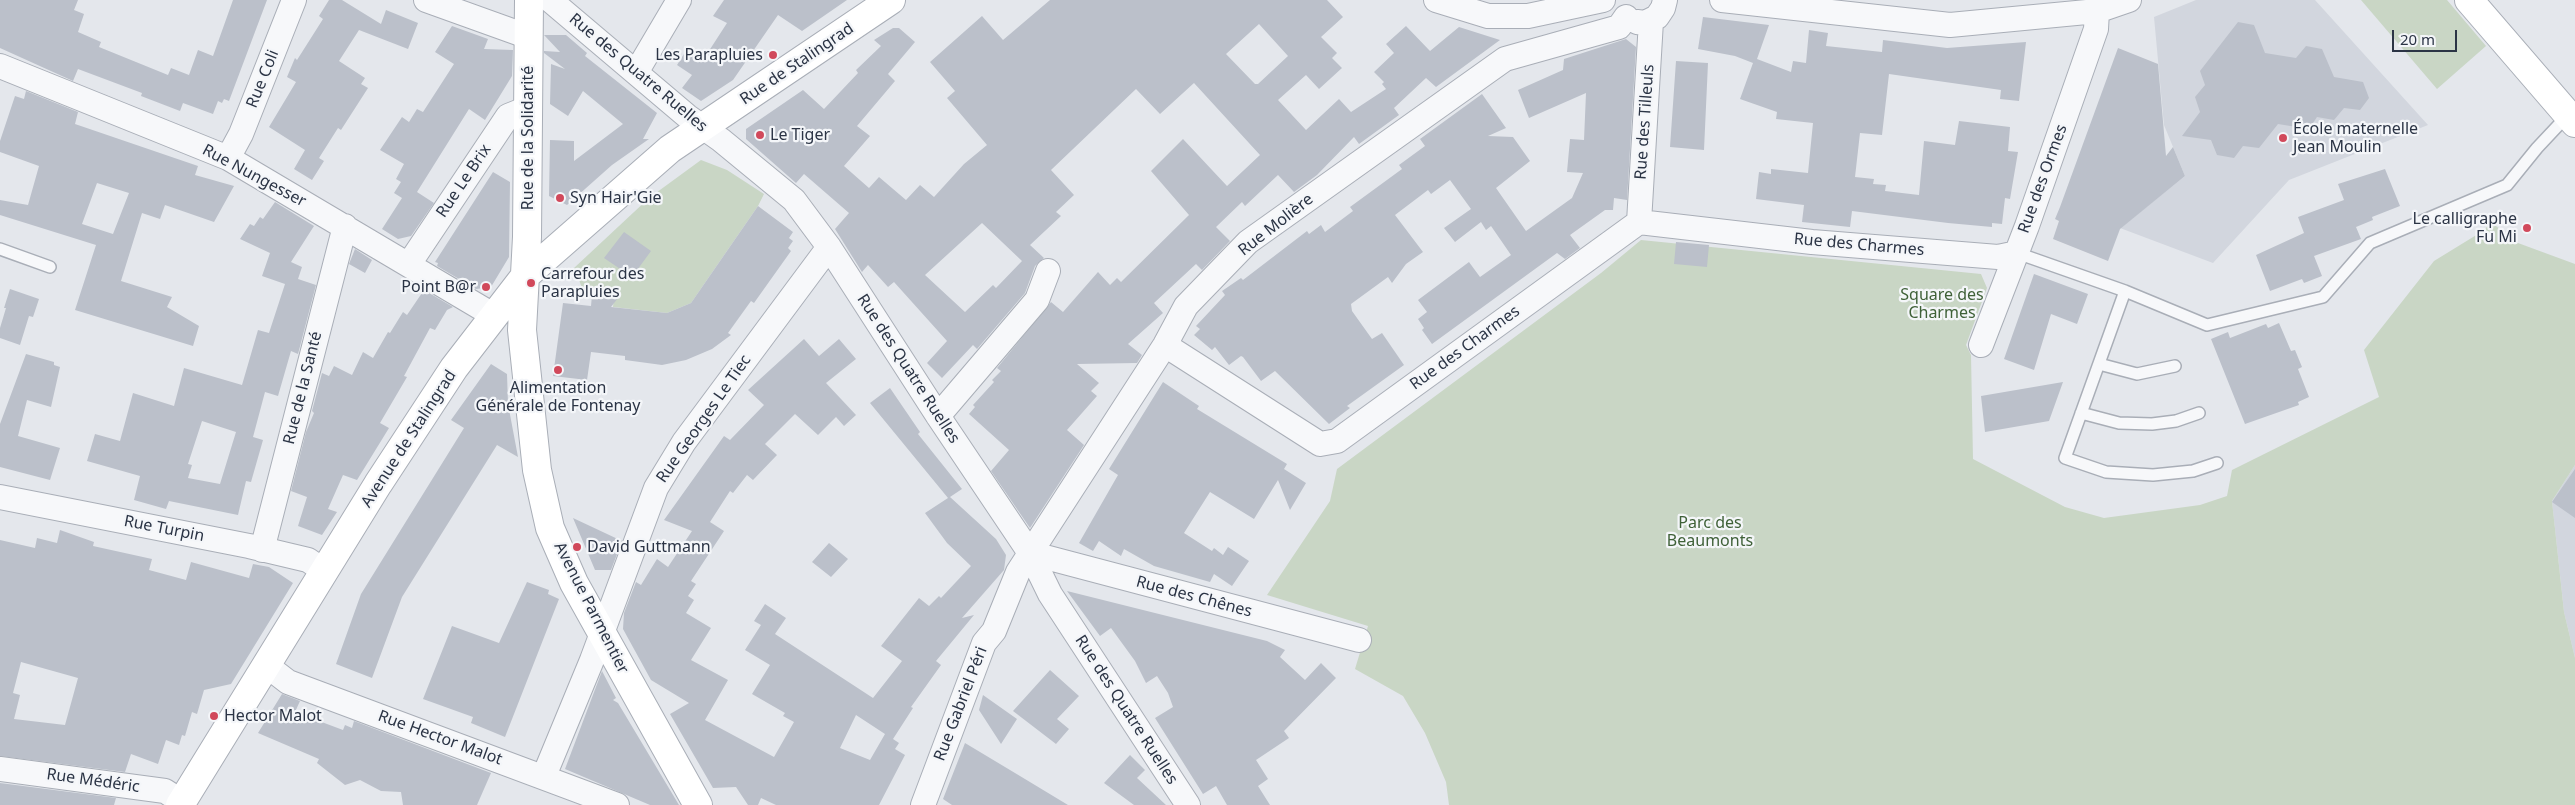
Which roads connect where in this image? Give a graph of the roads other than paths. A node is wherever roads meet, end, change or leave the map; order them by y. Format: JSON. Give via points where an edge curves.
{"nodes":[{"id":1,"x":294,"y":0,"type":"edge"},
{"id":2,"x":426,"y":0,"type":"edge"},
{"id":3,"x":530,"y":0,"type":"edge"},
{"id":4,"x":550,"y":0,"type":"edge"},
{"id":5,"x":679,"y":0,"type":"edge"},
{"id":6,"x":892,"y":0,"type":"edge"},
{"id":7,"x":1436,"y":0,"type":"edge"},
{"id":8,"x":1603,"y":0,"type":"edge"},
{"id":9,"x":1665,"y":0,"type":"edge"},
{"id":10,"x":1722,"y":0,"type":"edge"},
{"id":11,"x":2129,"y":0,"type":"edge"},
{"id":12,"x":2469,"y":0,"type":"edge"},
{"id":13,"x":1622,"y":9,"type":"edge"},
{"id":14,"x":2097,"y":11,"type":"junction"},
{"id":15,"x":1651,"y":21,"type":"junction"},
{"id":16,"x":529,"y":37,"type":"junction"},
{"id":17,"x":0,"y":66,"type":"edge"},
{"id":18,"x":637,"y":71,"type":"junction"},
{"id":19,"x":528,"y":108,"type":"junction"},
{"id":20,"x":2572,"y":119,"type":"edge"},
{"id":21,"x":702,"y":128,"type":"junction"},
{"id":22,"x":228,"y":158,"type":"junction"},
{"id":23,"x":1639,"y":222,"type":"junction"},
{"id":24,"x":345,"y":226,"type":"junction"},
{"id":25,"x":829,"y":247,"type":"junction"},
{"id":26,"x":0,"y":249,"type":"edge"},
{"id":27,"x":2017,"y":253,"type":"junction"},
{"id":28,"x":409,"y":264,"type":"junction"},
{"id":29,"x":50,"y":267,"type":"dead end"},
{"id":30,"x":1048,"y":272,"type":"dead end"},
{"id":31,"x":525,"y":276,"type":"junction"},
{"id":32,"x":2125,"y":291,"type":"junction"},
{"id":33,"x":493,"y":315,"type":"junction"},
{"id":34,"x":1164,"y":345,"type":"junction"},
{"id":35,"x":1981,"y":345,"type":"dead end"},
{"id":36,"x":2099,"y":364,"type":"junction"},
{"id":37,"x":2175,"y":366,"type":"dead end"},
{"id":38,"x":2082,"y":413,"type":"junction"},
{"id":39,"x":2199,"y":413,"type":"dead end"},
{"id":40,"x":938,"y":416,"type":"junction"},
{"id":41,"x":2217,"y":463,"type":"dead end"},
{"id":42,"x":0,"y":497,"type":"edge"},
{"id":43,"x":262,"y":550,"type":"junction"},
{"id":44,"x":1030,"y":553,"type":"junction"},
{"id":45,"x":324,"y":571,"type":"junction"},
{"id":46,"x":601,"y":634,"type":"junction"},
{"id":47,"x":1359,"y":640,"type":"dead end"},
{"id":48,"x":266,"y":665,"type":"junction"},
{"id":49,"x":0,"y":769,"type":"edge"},
{"id":50,"x":544,"y":776,"type":"junction"},
{"id":51,"x":181,"y":803,"type":"edge"},
{"id":52,"x":617,"y":805,"type":"edge"},
{"id":53,"x":698,"y":805,"type":"edge"},
{"id":54,"x":923,"y":805,"type":"edge"},
{"id":55,"x":1188,"y":805,"type":"edge"}],
"edges":[{"from":1,"to":22,"type":"street","name":"Rue Coli","via":[[241,134]]},
{"from":2,"to":16,"type":"street"},
{"from":3,"to":16,"type":"main road","name":"Rue de la Solidarité"},
{"from":4,"to":18,"type":"street","name":"Rue des Quatre Ruelles"},
{"from":5,"to":18,"type":"street"},
{"from":6,"to":21,"type":"main road","name":"Rue de Stalingrad"},
{"from":7,"to":8,"type":"street","via":[[1488,16],[1528,16]]},
{"from":9,"to":15,"type":"street","via":[[1660,13]]},
{"from":10,"to":14,"type":"street","via":[[1950,25]]},
{"from":11,"to":14,"type":"street"},
{"from":12,"to":20,"type":"main road"},
{"from":13,"to":15,"type":"street","via":[[1638,23]]},
{"from":13,"to":34,"type":"street","name":"Rue Molière","via":[[1619,27],[1506,59],[1248,242],[1186,306]]},
{"from":14,"to":27,"type":"street","name":"Rue des Ormes","via":[[2096,30]]},
{"from":15,"to":23,"type":"street","name":"Rue des Tilleuls"},
{"from":16,"to":19,"type":"main road","name":"Rue de la Solidarité"},
{"from":17,"to":22,"type":"street","name":"Rue Nungesser"},
{"from":18,"to":21,"type":"street","name":"Rue des Quatre Ruelles"},
{"from":19,"to":28,"type":"street","name":"Rue Le Brix","via":[[508,116]]},
{"from":19,"to":31,"type":"main road","name":"Rue de la Solidarité"},
{"from":20,"to":32,"type":"lane","name":"Rue des Charmes","via":[[2537,148],[2507,185],[2370,243],[2324,297],[2207,325]]},
{"from":21,"to":25,"type":"street","name":"Rue des Quatre Ruelles","via":[[794,200]]},
{"from":21,"to":31,"type":"main road","name":"Avenue de Stalingrad","via":[[664,155]]},
{"from":22,"to":24,"type":"street","name":"Rue Nungesser"},
{"from":23,"to":27,"type":"street","name":"Rue des Charmes","via":[[1812,242],[1998,257]]},
{"from":23,"to":34,"type":"street","name":"Rue des Charmes","via":[[1337,440],[1320,444]]},
{"from":24,"to":28,"type":"street","name":"Rue Nungesser"},
{"from":24,"to":43,"type":"street","name":"Rue de la Santé"},
{"from":25,"to":40,"type":"street","name":"Rue des Quatre Ruelles"},
{"from":25,"to":46,"type":"street","name":"Rue Georges Le Tiec","via":[[684,442],[656,488]]},
{"from":26,"to":29,"type":"lane"},
{"from":27,"to":32,"type":"lane","name":"Rue des Charmes"},
{"from":27,"to":35,"type":"street","name":"Rue des Ormes"},
{"from":28,"to":33,"type":"street","name":"Rue Nungesser"},
{"from":30,"to":40,"type":"street","via":[[1037,300]]},
{"from":31,"to":33,"type":"main road","name":"Avenue de Stalingrad"},
{"from":31,"to":46,"type":"main road","name":"Avenue Parmentier","via":[[522,330],[543,531]]},
{"from":32,"to":36,"type":"lane"},
{"from":33,"to":45,"type":"main road","name":"Avenue de Stalingrad","via":[[454,368]]},
{"from":34,"to":44,"type":"street","name":"Rue Molière"},
{"from":36,"to":37,"type":"lane","via":[[2137,374]]},
{"from":36,"to":38,"type":"lane"},
{"from":38,"to":39,"type":"lane","via":[[2119,423],[2152,424],[2176,421]]},
{"from":38,"to":41,"type":"lane","via":[[2065,458],[2106,472],[2154,475],[2193,471]]},
{"from":40,"to":44,"type":"street","name":"Rue des Quatre Ruelles"},
{"from":42,"to":43,"type":"street","name":"Rue Turpin"},
{"from":43,"to":45,"type":"street","name":"Rue Turpin","via":[[308,560]]},
{"from":44,"to":47,"type":"street","name":"Rue des Chênes"},
{"from":44,"to":54,"type":"street","name":"Rue Gabriel Péri","via":[[1018,572],[994,631],[984,643]]},
{"from":44,"to":55,"type":"street","name":"Rue des Quatre Ruelles","via":[[1050,594]]},
{"from":45,"to":48,"type":"main road","name":"Avenue de Stalingrad"},
{"from":46,"to":50,"type":"street","name":"Rue Georges Le Tiec"},
{"from":46,"to":53,"type":"main road","name":"Avenue Parmentier"},
{"from":48,"to":50,"type":"street","name":"Rue Hector Malot","via":[[288,682]]},
{"from":48,"to":51,"type":"main road","name":"Avenue de Stalingrad"},
{"from":49,"to":51,"type":"street","name":"Rue Médéric","via":[[165,791]]},
{"from":50,"to":52,"type":"street","name":"Rue Hector Malot"}]}
